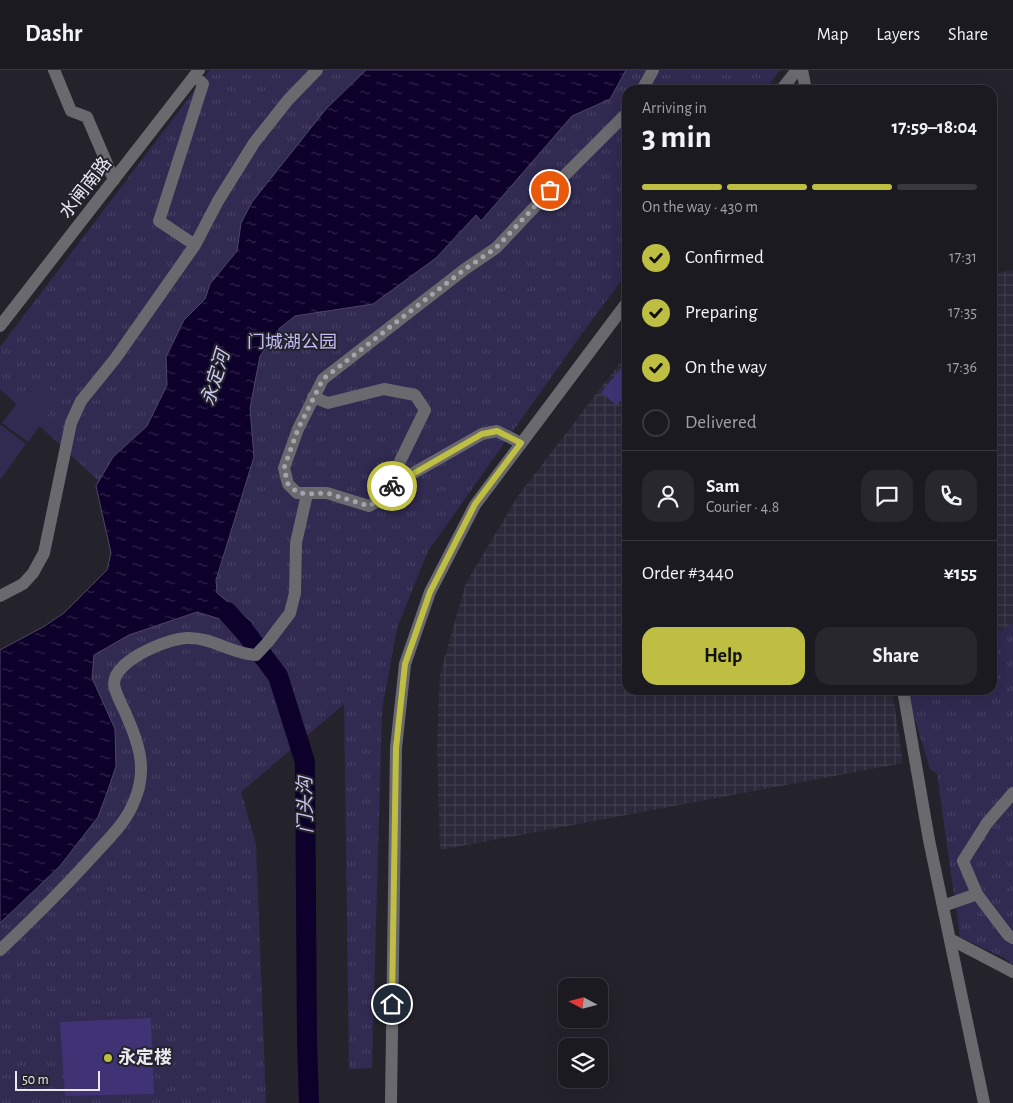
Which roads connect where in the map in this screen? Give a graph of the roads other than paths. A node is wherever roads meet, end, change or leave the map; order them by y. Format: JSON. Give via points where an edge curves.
{"nodes":[{"id":1,"x":54,"y":70,"type":"edge"},
{"id":2,"x":317,"y":70,"type":"edge"},
{"id":3,"x":653,"y":70,"type":"edge"},
{"id":4,"x":797,"y":70,"type":"edge"},
{"id":5,"x":802,"y":70,"type":"edge"},
{"id":6,"x":197,"y":73,"type":"edge"},
{"id":7,"x":645,"y":85,"type":"edge"},
{"id":8,"x":785,"y":85,"type":"edge"},
{"id":9,"x":805,"y":85,"type":"edge"},
{"id":10,"x":622,"y":118,"type":"edge"},
{"id":11,"x":114,"y":180,"type":"junction"},
{"id":12,"x":196,"y":245,"type":"junction"},
{"id":13,"x":622,"y":310,"type":"edge"},
{"id":14,"x":0,"y":326,"type":"edge"},
{"id":15,"x":314,"y":397,"type":"junction"},
{"id":16,"x":521,"y":443,"type":"junction"},
{"id":17,"x":388,"y":488,"type":"junction"},
{"id":18,"x":307,"y":494,"type":"junction"},
{"id":19,"x":0,"y":596,"type":"edge"},
{"id":20,"x":904,"y":695,"type":"edge"},
{"id":21,"x":1013,"y":793,"type":"edge"},
{"id":22,"x":977,"y":894,"type":"junction"},
{"id":23,"x":943,"y":906,"type":"junction"},
{"id":24,"x":1013,"y":938,"type":"edge"},
{"id":25,"x":950,"y":939,"type":"junction"},
{"id":26,"x":0,"y":950,"type":"edge"},
{"id":27,"x":1013,"y":972,"type":"edge"},
{"id":28,"x":391,"y":1103,"type":"edge"},
{"id":29,"x":984,"y":1103,"type":"edge"}],
"edges":[{"from":1,"to":11,"type":"street","via":[[71,111],[87,117]]},
{"from":2,"to":12,"type":"street","via":[[254,143],[218,201]]},
{"from":3,"to":7,"type":"street"},
{"from":4,"to":8,"type":"street"},
{"from":5,"to":9,"type":"street"},
{"from":6,"to":11,"type":"street","name":"水闸南路"},
{"from":6,"to":12,"type":"street","via":[[203,84],[159,221]]},
{"from":10,"to":15,"type":"street","via":[[496,248],[323,379]]},
{"from":11,"to":14,"type":"street","name":"水闸南路"},
{"from":12,"to":19,"type":"street","via":[[81,402],[71,423],[44,553],[23,584]]},
{"from":13,"to":16,"type":"street"},
{"from":15,"to":17,"type":"street","via":[[328,403],[384,389],[415,395],[425,410]]},
{"from":15,"to":18,"type":"street","via":[[284,468],[288,484],[297,492]]},
{"from":16,"to":17,"type":"street","via":[[497,431],[482,434]]},
{"from":16,"to":28,"type":"street","via":[[475,504],[430,592],[405,664],[396,748]]},
{"from":17,"to":18,"type":"street","via":[[378,501],[369,506],[327,493]]},
{"from":18,"to":26,"type":"street","via":[[296,543],[295,593],[290,613],[256,655],[218,643],[187,638],[144,652],[119,672],[114,682],[116,691],[142,763],[136,798],[111,837],[55,898]]},
{"from":20,"to":23,"type":"street"},
{"from":21,"to":22,"type":"street","via":[[987,823],[963,860]]},
{"from":22,"to":23,"type":"street"},
{"from":22,"to":24,"type":"street"},
{"from":23,"to":25,"type":"street"},
{"from":25,"to":27,"type":"street"},
{"from":25,"to":29,"type":"street"}]}
